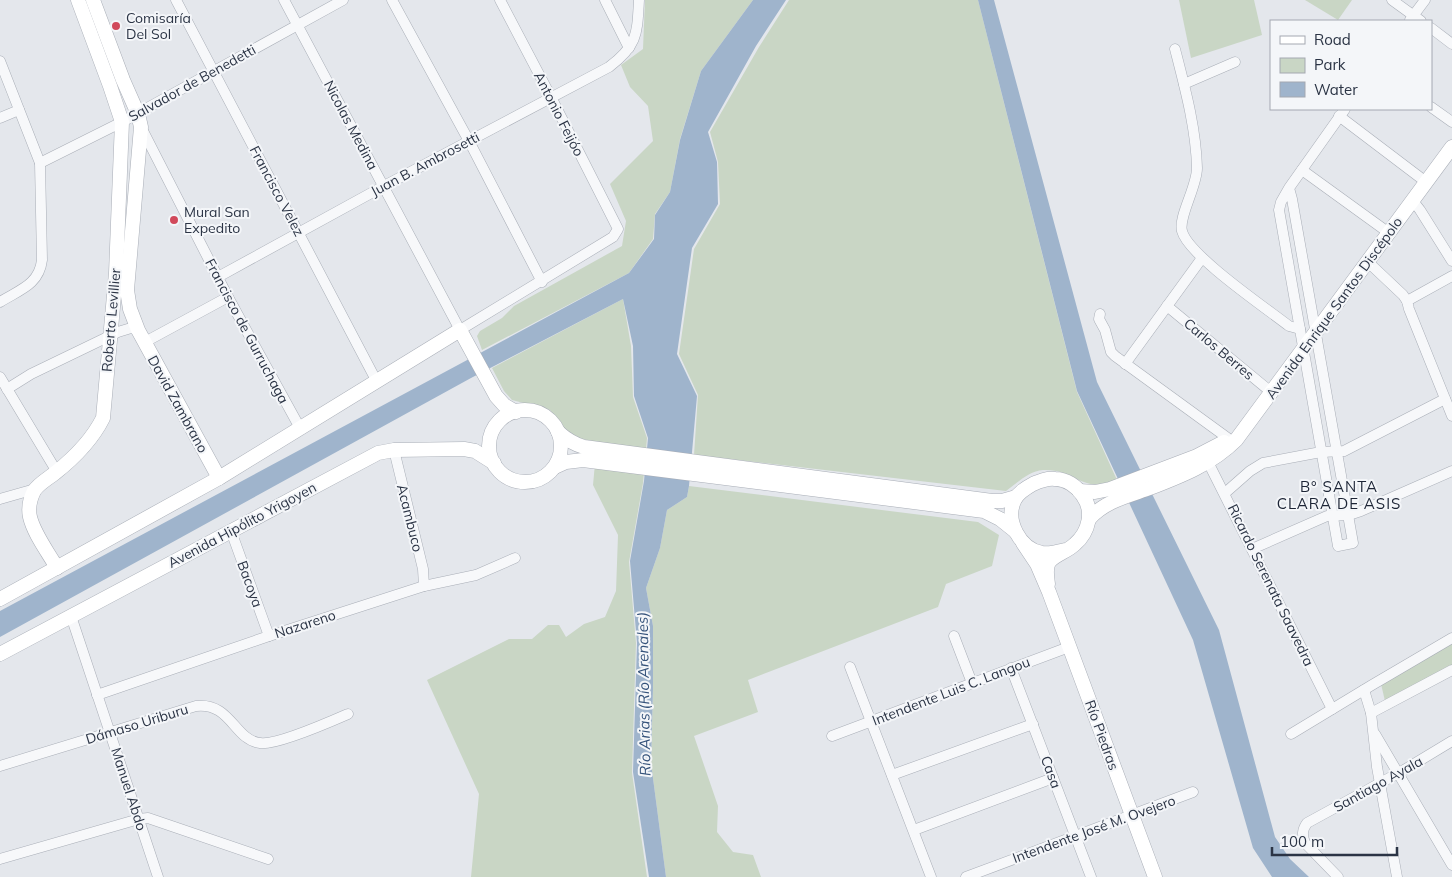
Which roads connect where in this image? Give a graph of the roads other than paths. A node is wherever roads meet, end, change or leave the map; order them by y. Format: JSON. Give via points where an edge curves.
{"nodes":[{"id":1,"x":78,"y":0,"type":"edge"},
{"id":2,"x":93,"y":0,"type":"edge"},
{"id":3,"x":176,"y":0,"type":"edge"},
{"id":4,"x":284,"y":0,"type":"edge"},
{"id":5,"x":342,"y":0,"type":"edge"},
{"id":6,"x":392,"y":0,"type":"edge"},
{"id":7,"x":500,"y":0,"type":"edge"},
{"id":8,"x":605,"y":0,"type":"edge"},
{"id":9,"x":639,"y":0,"type":"edge"},
{"id":10,"x":1392,"y":0,"type":"edge"},
{"id":11,"x":1425,"y":0,"type":"edge"},
{"id":12,"x":1415,"y":19,"type":"edge"},
{"id":13,"x":298,"y":25,"type":"junction"},
{"id":14,"x":1432,"y":29,"type":"edge"},
{"id":15,"x":1452,"y":44,"type":"edge"},
{"id":16,"x":629,"y":48,"type":"junction"},
{"id":17,"x":1176,"y":49,"type":"dead end"},
{"id":18,"x":0,"y":61,"type":"edge"},
{"id":19,"x":1235,"y":62,"type":"dead end"},
{"id":20,"x":213,"y":72,"type":"junction"},
{"id":21,"x":1184,"y":84,"type":"junction"},
{"id":22,"x":551,"y":97,"type":"junction"},
{"id":23,"x":1432,"y":108,"type":"edge"},
{"id":24,"x":19,"y":110,"type":"junction"},
{"id":25,"x":1342,"y":113,"type":"edge"},
{"id":26,"x":0,"y":118,"type":"edge"},
{"id":27,"x":139,"y":120,"type":"junction"},
{"id":28,"x":122,"y":122,"type":"junction"},
{"id":29,"x":1452,"y":122,"type":"edge"},
{"id":30,"x":469,"y":141,"type":"junction"},
{"id":31,"x":1452,"y":147,"type":"edge"},
{"id":32,"x":40,"y":163,"type":"junction"},
{"id":33,"x":1302,"y":170,"type":"junction"},
{"id":34,"x":1426,"y":182,"type":"junction"},
{"id":35,"x":384,"y":186,"type":"junction"},
{"id":36,"x":1289,"y":188,"type":"junction"},
{"id":37,"x":1413,"y":201,"type":"junction"},
{"id":38,"x":300,"y":232,"type":"junction"},
{"id":39,"x":1389,"y":233,"type":"junction"},
{"id":40,"x":1202,"y":258,"type":"junction"},
{"id":41,"x":1452,"y":261,"type":"edge"},
{"id":42,"x":1368,"y":262,"type":"junction"},
{"id":43,"x":1452,"y":276,"type":"edge"},
{"id":44,"x":218,"y":277,"type":"junction"},
{"id":45,"x":542,"y":282,"type":"junction"},
{"id":46,"x":228,"y":297,"type":"junction"},
{"id":47,"x":127,"y":299,"type":"joint"},
{"id":48,"x":1407,"y":300,"type":"junction"},
{"id":49,"x":0,"y":302,"type":"edge"},
{"id":50,"x":1167,"y":306,"type":"junction"},
{"id":51,"x":1100,"y":314,"type":"dead end"},
{"id":52,"x":1300,"y":329,"type":"junction"},
{"id":53,"x":138,"y":330,"type":"junction"},
{"id":54,"x":460,"y":330,"type":"junction"},
{"id":55,"x":1315,"y":334,"type":"junction"},
{"id":56,"x":110,"y":335,"type":"junction"},
{"id":57,"x":145,"y":342,"type":"junction"},
{"id":58,"x":1303,"y":349,"type":"junction"},
{"id":59,"x":1125,"y":364,"type":"junction"},
{"id":60,"x":0,"y":377,"type":"edge"},
{"id":61,"x":377,"y":382,"type":"junction"},
{"id":62,"x":7,"y":389,"type":"junction"},
{"id":63,"x":494,"y":391,"type":"junction"},
{"id":64,"x":1271,"y":392,"type":"junction"},
{"id":65,"x":1445,"y":399,"type":"junction"},
{"id":66,"x":516,"y":412,"type":"junction"},
{"id":67,"x":1452,"y":416,"type":"edge"},
{"id":68,"x":1250,"y":421,"type":"junction"},
{"id":69,"x":497,"y":425,"type":"junction"},
{"id":70,"x":300,"y":428,"type":"junction"},
{"id":71,"x":558,"y":432,"type":"junction"},
{"id":72,"x":1229,"y":439,"type":"junction"},
{"id":73,"x":394,"y":450,"type":"junction"},
{"id":74,"x":1338,"y":451,"type":"junction"},
{"id":75,"x":1321,"y":452,"type":"junction"},
{"id":76,"x":584,"y":453,"type":"junction"},
{"id":77,"x":1208,"y":462,"type":"junction"},
{"id":78,"x":494,"y":463,"type":"junction"},
{"id":79,"x":555,"y":468,"type":"junction"},
{"id":80,"x":1452,"y":471,"type":"edge"},
{"id":81,"x":57,"y":472,"type":"junction"},
{"id":82,"x":723,"y":473,"type":"junction"},
{"id":83,"x":219,"y":478,"type":"junction"},
{"id":84,"x":1158,"y":478,"type":"junction"},
{"id":85,"x":35,"y":489,"type":"junction"},
{"id":86,"x":1079,"y":491,"type":"junction"},
{"id":87,"x":1225,"y":494,"type":"junction"},
{"id":88,"x":1111,"y":495,"type":"junction"},
{"id":89,"x":1016,"y":497,"type":"junction"},
{"id":90,"x":0,"y":499,"type":"edge"},
{"id":91,"x":1332,"y":515,"type":"junction"},
{"id":92,"x":1348,"y":515,"type":"junction"},
{"id":93,"x":1089,"y":519,"type":"junction"},
{"id":94,"x":231,"y":531,"type":"junction"},
{"id":95,"x":1015,"y":531,"type":"junction"},
{"id":96,"x":1024,"y":543,"type":"junction"},
{"id":97,"x":1252,"y":549,"type":"junction"},
{"id":98,"x":1065,"y":550,"type":"junction"},
{"id":99,"x":515,"y":558,"type":"dead end"},
{"id":100,"x":57,"y":568,"type":"junction"},
{"id":101,"x":424,"y":586,"type":"junction"},
{"id":102,"x":1049,"y":592,"type":"junction"},
{"id":103,"x":0,"y":599,"type":"edge"},
{"id":104,"x":71,"y":616,"type":"junction"},
{"id":105,"x":269,"y":636,"type":"junction"},
{"id":106,"x":954,"y":636,"type":"dead end"},
{"id":107,"x":1452,"y":638,"type":"edge"},
{"id":108,"x":1069,"y":647,"type":"junction"},
{"id":109,"x":0,"y":654,"type":"edge"},
{"id":110,"x":850,"y":667,"type":"dead end"},
{"id":111,"x":1012,"y":668,"type":"junction"},
{"id":112,"x":1452,"y":670,"type":"edge"},
{"id":113,"x":972,"y":683,"type":"junction"},
{"id":114,"x":1364,"y":690,"type":"junction"},
{"id":115,"x":97,"y":695,"type":"junction"},
{"id":116,"x":1332,"y":709,"type":"junction"},
{"id":117,"x":1371,"y":713,"type":"junction"},
{"id":118,"x":348,"y":714,"type":"dead end"},
{"id":119,"x":871,"y":721,"type":"junction"},
{"id":120,"x":1033,"y":724,"type":"junction"},
{"id":121,"x":1372,"y":729,"type":"junction"},
{"id":122,"x":110,"y":732,"type":"junction"},
{"id":123,"x":1291,"y":734,"type":"dead end"},
{"id":124,"x":832,"y":736,"type":"dead end"},
{"id":125,"x":1452,"y":741,"type":"edge"},
{"id":126,"x":0,"y":766,"type":"edge"},
{"id":127,"x":1398,"y":773,"type":"junction"},
{"id":128,"x":892,"y":775,"type":"junction"},
{"id":129,"x":1053,"y":778,"type":"junction"},
{"id":130,"x":1380,"y":782,"type":"junction"},
{"id":131,"x":1193,"y":792,"type":"dead end"},
{"id":132,"x":1132,"y":815,"type":"junction"},
{"id":133,"x":139,"y":819,"type":"junction"},
{"id":134,"x":914,"y":830,"type":"junction"},
{"id":135,"x":1076,"y":836,"type":"junction"},
{"id":136,"x":0,"y":859,"type":"edge"},
{"id":137,"x":268,"y":859,"type":"dead end"},
{"id":138,"x":1452,"y":865,"type":"edge"},
{"id":139,"x":158,"y":877,"type":"edge"},
{"id":140,"x":931,"y":877,"type":"edge"},
{"id":141,"x":966,"y":877,"type":"edge"},
{"id":142,"x":1091,"y":877,"type":"edge"},
{"id":143,"x":1155,"y":877,"type":"edge"},
{"id":144,"x":1338,"y":877,"type":"edge"},
{"id":145,"x":1397,"y":877,"type":"edge"}],
"edges":[{"from":1,"to":28,"type":"main road"},
{"from":2,"to":27,"type":"main road"},
{"from":3,"to":20,"type":"street","name":"Francisco Velez"},
{"from":4,"to":13,"type":"street","name":"Nicolas Medina"},
{"from":5,"to":13,"type":"street","name":"Salvador de Benedetti"},
{"from":6,"to":30,"type":"street"},
{"from":7,"to":22,"type":"street","name":"Antonio Feijóo"},
{"from":8,"to":16,"type":"street"},
{"from":9,"to":16,"type":"street","via":[[637,32]]},
{"from":10,"to":12,"type":"street"},
{"from":11,"to":12,"type":"street"},
{"from":13,"to":20,"type":"street","name":"Salvador de Benedetti"},
{"from":13,"to":35,"type":"street","name":"Nicolas Medina"},
{"from":14,"to":15,"type":"street"},
{"from":16,"to":22,"type":"street","name":"Juan B. Ambrosetti","via":[[618,61]]},
{"from":17,"to":21,"type":"street"},
{"from":18,"to":24,"type":"street"},
{"from":19,"to":21,"type":"street"},
{"from":20,"to":27,"type":"street","name":"Salvador de Benedetti"},
{"from":20,"to":38,"type":"street","name":"Francisco Velez"},
{"from":21,"to":40,"type":"street","via":[[1197,169],[1194,188],[1181,223],[1188,245]]},
{"from":22,"to":30,"type":"street","name":"Juan B. Ambrosetti"},
{"from":22,"to":45,"type":"street","name":"Antonio Feijóo","via":[[618,229],[613,237]]},
{"from":23,"to":29,"type":"street"},
{"from":24,"to":26,"type":"street"},
{"from":24,"to":32,"type":"street"},
{"from":25,"to":33,"type":"street"},
{"from":25,"to":34,"type":"street"},
{"from":27,"to":28,"type":"street","name":"Salvador de Benedetti"},
{"from":27,"to":44,"type":"street","name":"Francisco de Gurruchaga"},
{"from":27,"to":47,"type":"main road","name":"Roberto Levillier"},
{"from":28,"to":32,"type":"street","name":"Salvador de Benedetti"},
{"from":28,"to":56,"type":"main road","name":"Roberto Levillier","via":[[116,273]]},
{"from":30,"to":35,"type":"street","name":"Juan B. Ambrosetti"},
{"from":30,"to":45,"type":"street"},
{"from":31,"to":34,"type":"main road","name":"Avenida Enrique Santos Discépolo"},
{"from":32,"to":49,"type":"street","via":[[41,269],[31,284]]},
{"from":33,"to":36,"type":"street"},
{"from":33,"to":39,"type":"street"},
{"from":34,"to":37,"type":"main road","name":"Avenida Enrique Santos Discépolo"},
{"from":35,"to":38,"type":"street","name":"Juan B. Ambrosetti"},
{"from":35,"to":54,"type":"street","name":"Nicolas Medina"},
{"from":36,"to":52,"type":"street","via":[[1279,210]]},
{"from":36,"to":55,"type":"street"},
{"from":37,"to":39,"type":"main road","name":"Avenida Enrique Santos Discépolo"},
{"from":37,"to":41,"type":"street"},
{"from":38,"to":44,"type":"street","name":"Juan B. Ambrosetti"},
{"from":38,"to":61,"type":"street","name":"Francisco Velez"},
{"from":39,"to":42,"type":"main road","name":"Avenida Enrique Santos Discépolo"},
{"from":40,"to":50,"type":"street"},
{"from":40,"to":52,"type":"street","via":[[1289,326]]},
{"from":42,"to":48,"type":"street"},
{"from":42,"to":55,"type":"main road","name":"Avenida Enrique Santos Discépolo"},
{"from":43,"to":48,"type":"street"},
{"from":44,"to":46,"type":"street","name":"Francisco de Gurruchaga"},
{"from":45,"to":54,"type":"street"},
{"from":46,"to":57,"type":"street"},
{"from":46,"to":70,"type":"street","name":"Francisco de Gurruchaga"},
{"from":47,"to":53,"type":"main road","name":"David Zambrano"},
{"from":48,"to":65,"type":"street"},
{"from":50,"to":59,"type":"street"},
{"from":50,"to":64,"type":"street","name":"Carlos Berres"},
{"from":51,"to":59,"type":"street","via":[[1111,352]]},
{"from":52,"to":58,"type":"street"},
{"from":53,"to":56,"type":"street","via":[[125,329]]},
{"from":53,"to":57,"type":"main road","name":"David Zambrano"},
{"from":54,"to":61,"type":"main road"},
{"from":54,"to":63,"type":"main road"},
{"from":55,"to":58,"type":"main road","name":"Avenida Enrique Santos Discépolo"},
{"from":55,"to":74,"type":"street"},
{"from":56,"to":62,"type":"street"},
{"from":56,"to":81,"type":"main road","name":"Roberto Levillier","via":[[103,418],[86,445]]},
{"from":57,"to":83,"type":"main road","name":"David Zambrano"},
{"from":58,"to":64,"type":"main road","name":"Avenida Enrique Santos Discépolo"},
{"from":58,"to":75,"type":"street"},
{"from":59,"to":72,"type":"street"},
{"from":60,"to":62,"type":"street"},
{"from":61,"to":70,"type":"main road"},
{"from":62,"to":81,"type":"street"},
{"from":63,"to":66,"type":"main road","via":[[504,405]]},
{"from":63,"to":69,"type":"main road","via":[[499,417]]},
{"from":64,"to":68,"type":"main road","name":"Avenida Enrique Santos Discépolo"},
{"from":65,"to":67,"type":"street"},
{"from":65,"to":74,"type":"street"},
{"from":66,"to":69,"type":"main road"},
{"from":66,"to":71,"type":"main road","via":[[524,410],[540,414],[548,418]]},
{"from":68,"to":72,"type":"main road"},
{"from":68,"to":77,"type":"main road","name":"Avenida Enrique Santos Discépolo","via":[[1236,440]]},
{"from":69,"to":78,"type":"main road","via":[[490,440]]},
{"from":70,"to":83,"type":"main road"},
{"from":71,"to":76,"type":"main road"},
{"from":71,"to":79,"type":"main road","via":[[561,450]]},
{"from":72,"to":84,"type":"main road"},
{"from":73,"to":78,"type":"main road","name":"Avenida Hipólito Yrigoyen","via":[[470,450]]},
{"from":73,"to":94,"type":"main road","name":"Avenida Hipólito Yrigoyen","via":[[367,457]]},
{"from":73,"to":101,"type":"street","name":"Acambuco","via":[[423,569]]},
{"from":74,"to":75,"type":"street"},
{"from":74,"to":92,"type":"street"},
{"from":75,"to":87,"type":"street","via":[[1263,463]]},
{"from":75,"to":91,"type":"street"},
{"from":76,"to":79,"type":"main road"},
{"from":76,"to":82,"type":"main road"},
{"from":77,"to":84,"type":"main road","name":"Avenida Enrique Santos Discépolo"},
{"from":77,"to":87,"type":"street","name":"Ricardo Serenata Saavedra"},
{"from":78,"to":79,"type":"main road","via":[[500,472],[518,482],[538,480]]},
{"from":80,"to":92,"type":"street"},
{"from":81,"to":85,"type":"main road","name":"Roberto Levillier"},
{"from":82,"to":89,"type":"main road","via":[[992,501]]},
{"from":82,"to":95,"type":"main road","via":[[984,511]]},
{"from":83,"to":100,"type":"main road"},
{"from":84,"to":88,"type":"main road"},
{"from":85,"to":90,"type":"street"},
{"from":85,"to":100,"type":"main road","via":[[30,501],[30,518]]},
{"from":86,"to":88,"type":"main road"},
{"from":86,"to":89,"type":"main road","via":[[1056,478],[1028,487]]},
{"from":86,"to":93,"type":"main road","via":[[1088,504]]},
{"from":87,"to":97,"type":"street","name":"Ricardo Serenata Saavedra"},
{"from":88,"to":93,"type":"main road"},
{"from":89,"to":95,"type":"main road","via":[[1012,512]]},
{"from":91,"to":92,"type":"street"},
{"from":91,"to":92,"type":"street","via":[[1338,546],[1353,543]]},
{"from":91,"to":97,"type":"street"},
{"from":93,"to":98,"type":"main road","via":[[1081,538]]},
{"from":94,"to":104,"type":"main road","name":"Avenida Hipólito Yrigoyen"},
{"from":94,"to":105,"type":"street","name":"Bacoya"},
{"from":95,"to":96,"type":"main road"},
{"from":96,"to":98,"type":"main road","via":[[1036,552]]},
{"from":96,"to":102,"type":"main road"},
{"from":97,"to":116,"type":"street","name":"Ricardo Serenata Saavedra"},
{"from":98,"to":102,"type":"main road","via":[[1047,567]]},
{"from":99,"to":101,"type":"street","name":"Nazareno","via":[[476,575]]},
{"from":100,"to":103,"type":"main road"},
{"from":101,"to":105,"type":"street","name":"Nazareno"},
{"from":102,"to":108,"type":"main road","name":"Río Piedras"},
{"from":104,"to":109,"type":"main road","name":"Avenida Hipólito Yrigoyen"},
{"from":104,"to":115,"type":"street","name":"Manuel Abdo"},
{"from":105,"to":115,"type":"street","name":"Nazareno"},
{"from":106,"to":113,"type":"street"},
{"from":107,"to":114,"type":"street"},
{"from":108,"to":111,"type":"street","name":"Intendente Luis C. Langou"},
{"from":108,"to":132,"type":"main road","name":"Río Piedras"},
{"from":110,"to":119,"type":"street"},
{"from":111,"to":113,"type":"street","name":"Intendente Luis C. Langou"},
{"from":111,"to":120,"type":"street","name":"Casa"},
{"from":112,"to":117,"type":"street"},
{"from":113,"to":119,"type":"street","name":"Intendente Luis C. Langou"},
{"from":114,"to":116,"type":"street"},
{"from":114,"to":117,"type":"street"},
{"from":115,"to":122,"type":"street","name":"Manuel Abdo"},
{"from":116,"to":123,"type":"street"},
{"from":117,"to":121,"type":"street"},
{"from":118,"to":122,"type":"street","name":"Dámaso Uriburu","via":[[265,744],[250,739],[215,707],[204,705]]},
{"from":119,"to":124,"type":"street","name":"Intendente Luis C. Langou"},
{"from":119,"to":128,"type":"street"},
{"from":120,"to":128,"type":"street"},
{"from":120,"to":129,"type":"street","name":"Casa"},
{"from":121,"to":127,"type":"street"},
{"from":121,"to":130,"type":"street"},
{"from":122,"to":126,"type":"street","name":"Dámaso Uriburu"},
{"from":122,"to":133,"type":"street","name":"Manuel Abdo"},
{"from":125,"to":127,"type":"street","name":"Santiago Ayala"},
{"from":127,"to":130,"type":"street","name":"Santiago Ayala"},
{"from":127,"to":138,"type":"street"},
{"from":128,"to":134,"type":"street"},
{"from":129,"to":134,"type":"street"},
{"from":129,"to":135,"type":"street","name":"Casa"},
{"from":130,"to":144,"type":"street","name":"Santiago Ayala","via":[[1304,827],[1302,836],[1305,843]]},
{"from":130,"to":145,"type":"street"},
{"from":131,"to":132,"type":"street","name":"Intendente José M. Ovejero"},
{"from":132,"to":135,"type":"street","name":"Intendente José M. Ovejero"},
{"from":132,"to":143,"type":"main road","name":"Río Piedras"},
{"from":133,"to":136,"type":"street"},
{"from":133,"to":137,"type":"street","via":[[154,820]]},
{"from":133,"to":139,"type":"street","name":"Manuel Abdo"},
{"from":134,"to":140,"type":"street"},
{"from":135,"to":141,"type":"street","name":"Intendente José M. Ovejero"},
{"from":135,"to":142,"type":"street","name":"Casa"}]}
